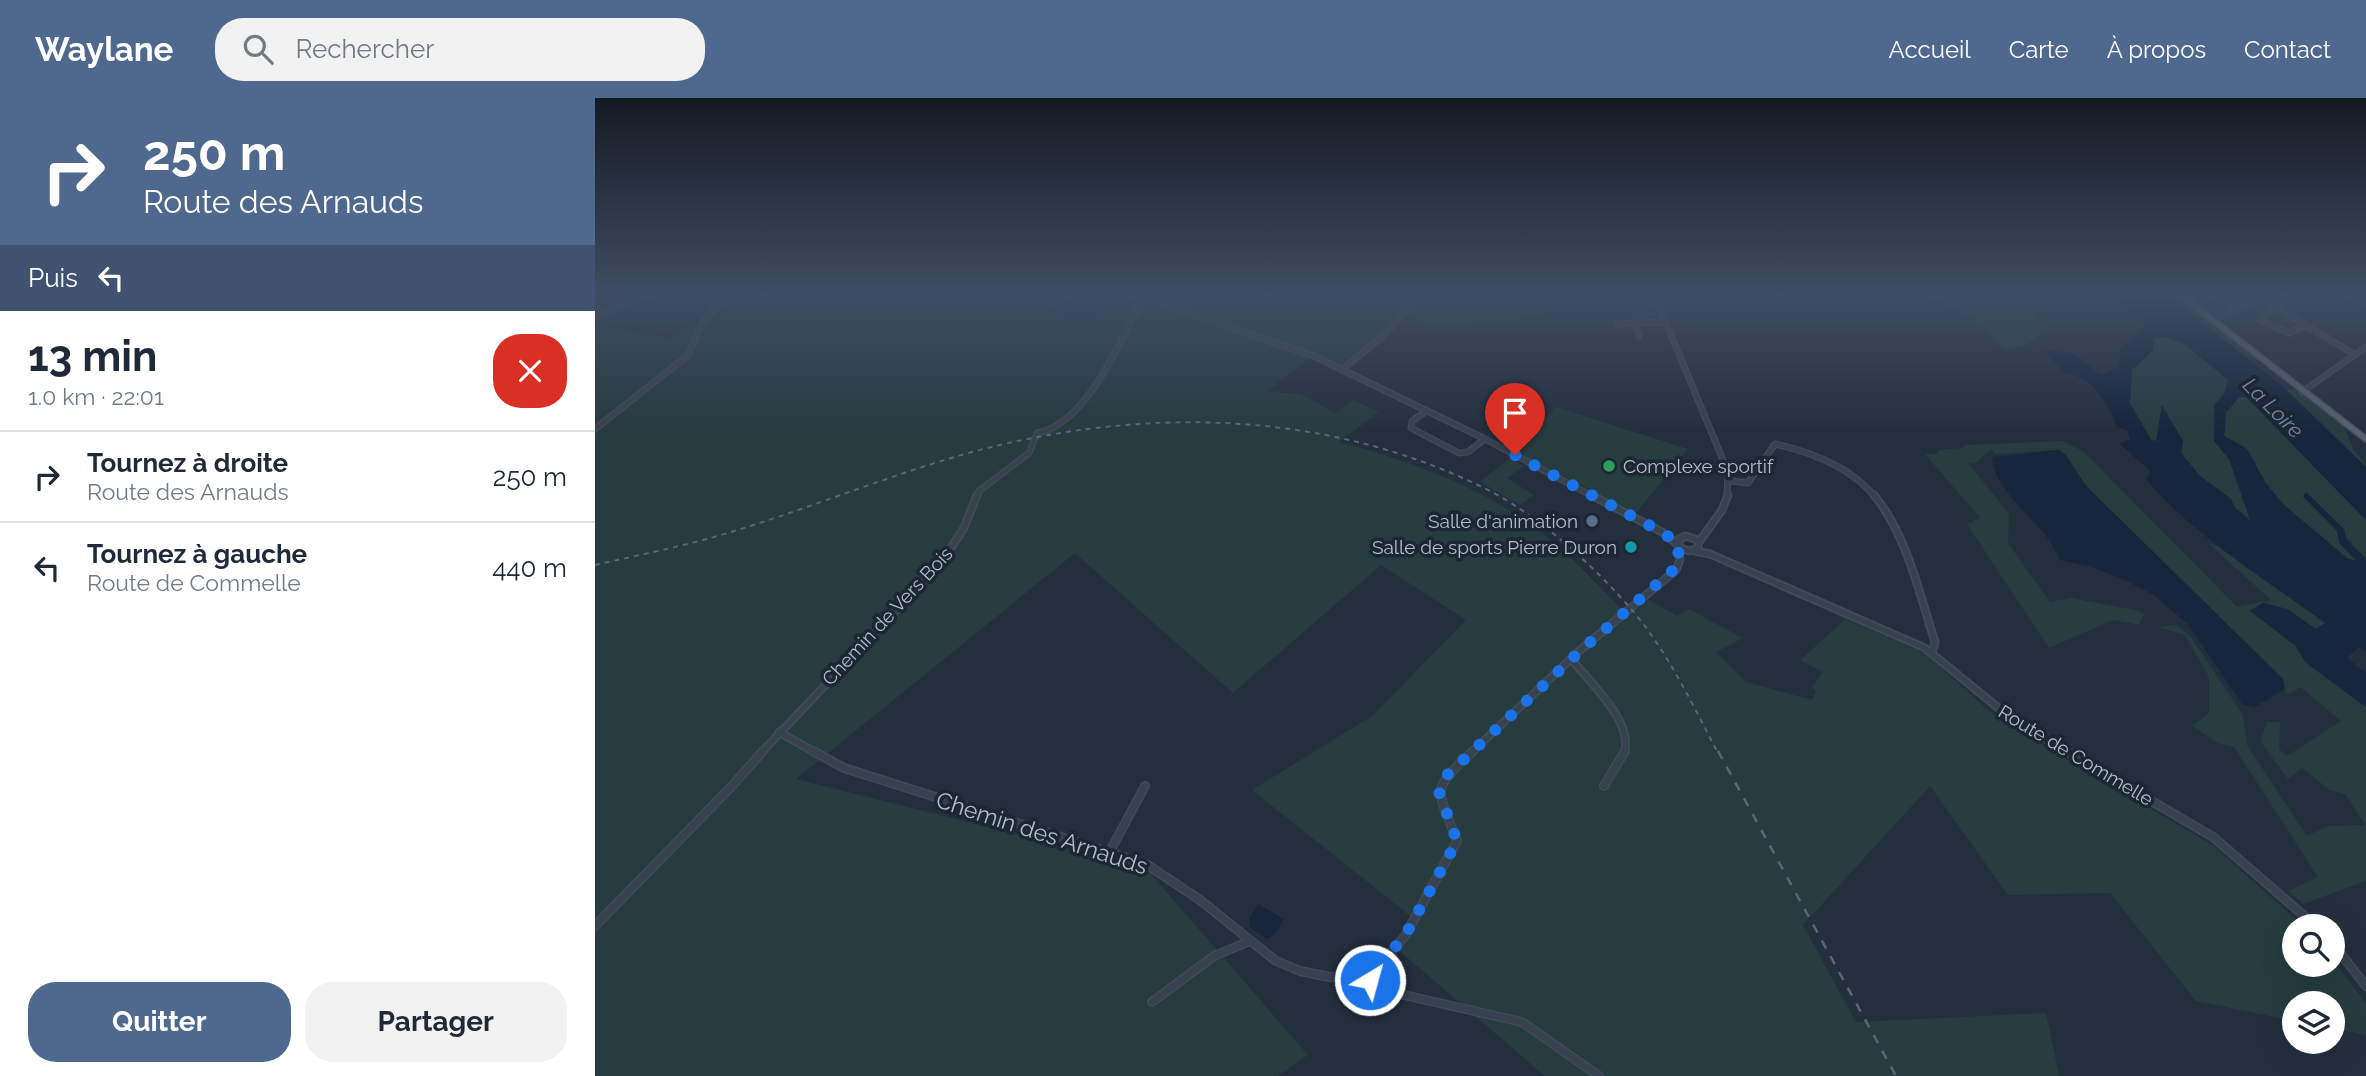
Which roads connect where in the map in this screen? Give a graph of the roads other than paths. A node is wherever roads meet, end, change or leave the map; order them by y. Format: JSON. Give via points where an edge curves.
{"nodes":[{"id":1,"x":695,"y":340,"type":"edge"},
{"id":2,"x":1120,"y":340,"type":"edge"},
{"id":3,"x":1269,"y":340,"type":"edge"},
{"id":4,"x":1378,"y":340,"type":"edge"},
{"id":5,"x":1673,"y":340,"type":"edge"},
{"id":6,"x":2238,"y":340,"type":"edge"},
{"id":7,"x":2332,"y":340,"type":"edge"},
{"id":8,"x":2366,"y":347,"type":"edge"},
{"id":9,"x":2354,"y":354,"type":"junction"},
{"id":10,"x":1342,"y":370,"type":"junction"},
{"id":11,"x":2302,"y":392,"type":"junction"},
{"id":12,"x":1427,"y":413,"type":"junction"},
{"id":13,"x":595,"y":429,"type":"edge"},
{"id":14,"x":2366,"y":439,"type":"edge"},
{"id":15,"x":1482,"y":441,"type":"junction"},
{"id":16,"x":1730,"y":481,"type":"junction"},
{"id":17,"x":1629,"y":515,"type":"junction"},
{"id":18,"x":1707,"y":528,"type":"junction"},
{"id":19,"x":1662,"y":532,"type":"junction"},
{"id":20,"x":1689,"y":536,"type":"junction"},
{"id":21,"x":1682,"y":537,"type":"junction"},
{"id":22,"x":1700,"y":543,"type":"junction"},
{"id":23,"x":1678,"y":545,"type":"junction"},
{"id":24,"x":1691,"y":551,"type":"junction"},
{"id":25,"x":1710,"y":554,"type":"junction"},
{"id":26,"x":1680,"y":560,"type":"junction"},
{"id":27,"x":1932,"y":653,"type":"junction"},
{"id":28,"x":1572,"y":660,"type":"junction"},
{"id":29,"x":779,"y":733,"type":"junction"},
{"id":30,"x":1145,"y":786,"type":"dead end"},
{"id":31,"x":1604,"y":786,"type":"dead end"},
{"id":32,"x":1109,"y":853,"type":"junction"},
{"id":33,"x":2302,"y":914,"type":"edge"},
{"id":34,"x":595,"y":926,"type":"edge"},
{"id":35,"x":1250,"y":941,"type":"junction"},
{"id":36,"x":2345,"y":959,"type":"edge"},
{"id":37,"x":1370,"y":980,"type":"junction"},
{"id":38,"x":2366,"y":986,"type":"edge"},
{"id":39,"x":1152,"y":1002,"type":"dead end"},
{"id":40,"x":1599,"y":1076,"type":"edge"}],
"edges":[{"from":1,"to":13,"type":"street","via":[[687,356]]},
{"from":2,"to":29,"type":"street","name":"Chemin de Vers Bois","via":[[1094,389],[1052,430],[1037,433],[1033,447],[1006,473],[984,485],[959,537],[940,563]]},
{"from":3,"to":10,"type":"street"},
{"from":4,"to":10,"type":"street"},
{"from":5,"to":16,"type":"street"},
{"from":6,"to":11,"type":"main road"},
{"from":7,"to":9,"type":"street"},
{"from":8,"to":9,"type":"street"},
{"from":9,"to":11,"type":"street"},
{"from":10,"to":12,"type":"street"},
{"from":11,"to":14,"type":"main road"},
{"from":12,"to":15,"type":"street"},
{"from":12,"to":15,"type":"street","via":[[1412,421],[1411,428],[1459,453]]},
{"from":12,"to":17,"type":"street"},
{"from":15,"to":17,"type":"street"},
{"from":16,"to":18,"type":"street","via":[[1725,507]]},
{"from":16,"to":27,"type":"street","via":[[1748,483],[1775,444],[1813,455],[1860,483],[1877,498],[1907,561],[1934,642]]},
{"from":17,"to":19,"type":"street"},
{"from":18,"to":20,"type":"street"},
{"from":18,"to":22,"type":"street"},
{"from":19,"to":21,"type":"street"},
{"from":19,"to":23,"type":"street"},
{"from":20,"to":21,"type":"street"},
{"from":20,"to":22,"type":"street","name":"Route de Commelle"},
{"from":21,"to":23,"type":"street"},
{"from":22,"to":24,"type":"street"},
{"from":22,"to":25,"type":"street","name":"Route de Commelle"},
{"from":23,"to":24,"type":"street","name":"Route de Commelle"},
{"from":23,"to":26,"type":"street"},
{"from":24,"to":25,"type":"street","name":"Route de Commelle"},
{"from":24,"to":26,"type":"street"},
{"from":25,"to":27,"type":"street","name":"Route de Commelle"},
{"from":26,"to":28,"type":"street","via":[[1676,570]]},
{"from":27,"to":33,"type":"street","name":"Route de Commelle","via":[[2013,720],[2213,837]]},
{"from":28,"to":31,"type":"street","via":[[1626,732],[1626,751]]},
{"from":28,"to":37,"type":"street","via":[[1444,778],[1439,792],[1457,841],[1405,936]]},
{"from":29,"to":32,"type":"street","name":"Chemin des Arnauds","via":[[844,768]]},
{"from":29,"to":34,"type":"street","name":"Chemin de Vers Bois"},
{"from":30,"to":32,"type":"street"},
{"from":32,"to":35,"type":"street","name":"Chemin des Arnauds","via":[[1156,870]]},
{"from":35,"to":37,"type":"street","name":"Chemin des Arnauds","via":[[1276,961],[1300,971]]},
{"from":35,"to":39,"type":"street","via":[[1214,956]]},
{"from":36,"to":38,"type":"street"},
{"from":37,"to":40,"type":"street","via":[[1378,989],[1522,1022]]}]}
